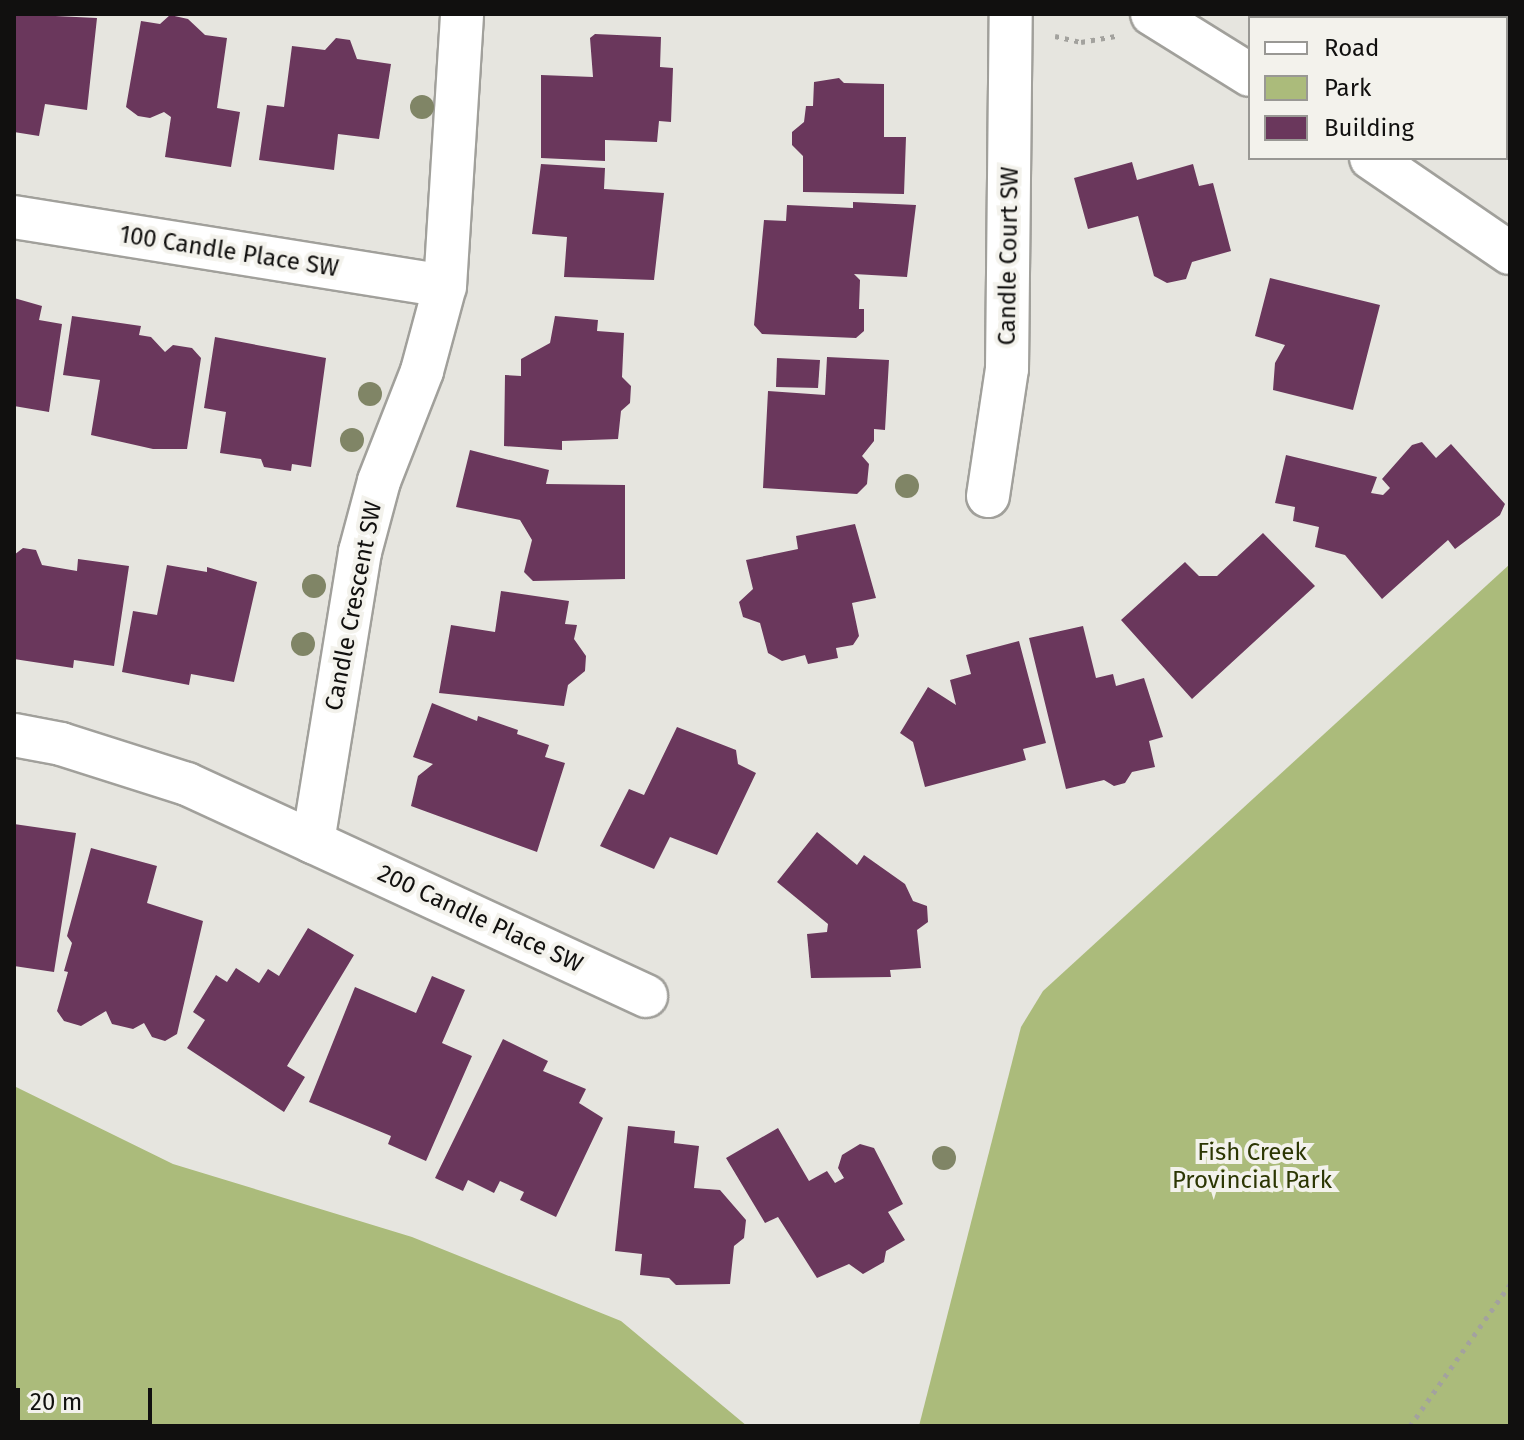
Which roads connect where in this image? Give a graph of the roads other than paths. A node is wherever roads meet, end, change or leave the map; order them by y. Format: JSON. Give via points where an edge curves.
{"nodes":[{"id":1,"x":462,"y":14,"type":"edge"},
{"id":2,"x":1012,"y":20,"type":"edge"},
{"id":3,"x":1140,"y":25,"type":"edge"},
{"id":4,"x":1248,"y":74,"type":"edge"},
{"id":5,"x":1374,"y":160,"type":"edge"},
{"id":6,"x":14,"y":217,"type":"edge"},
{"id":7,"x":1510,"y":253,"type":"edge"},
{"id":8,"x":445,"y":286,"type":"junction"},
{"id":9,"x":988,"y":496,"type":"dead end"},
{"id":10,"x":14,"y":735,"type":"edge"},
{"id":11,"x":313,"y":842,"type":"junction"},
{"id":12,"x":646,"y":996,"type":"dead end"}],
"edges":[{"from":1,"to":8,"type":"street","name":"Candle Crescent SW"},
{"from":2,"to":9,"type":"street","name":"Candle Court SW","via":[[1007,369]]},
{"from":3,"to":4,"type":"street"},
{"from":5,"to":7,"type":"street"},
{"from":6,"to":8,"type":"street","name":"100 Candle Place SW"},
{"from":8,"to":11,"type":"street","name":"Candle Crescent SW","via":[[360,552]]},
{"from":10,"to":11,"type":"street","via":[[61,744],[187,784]]},
{"from":11,"to":12,"type":"street","name":"200 Candle Place SW"}]}
